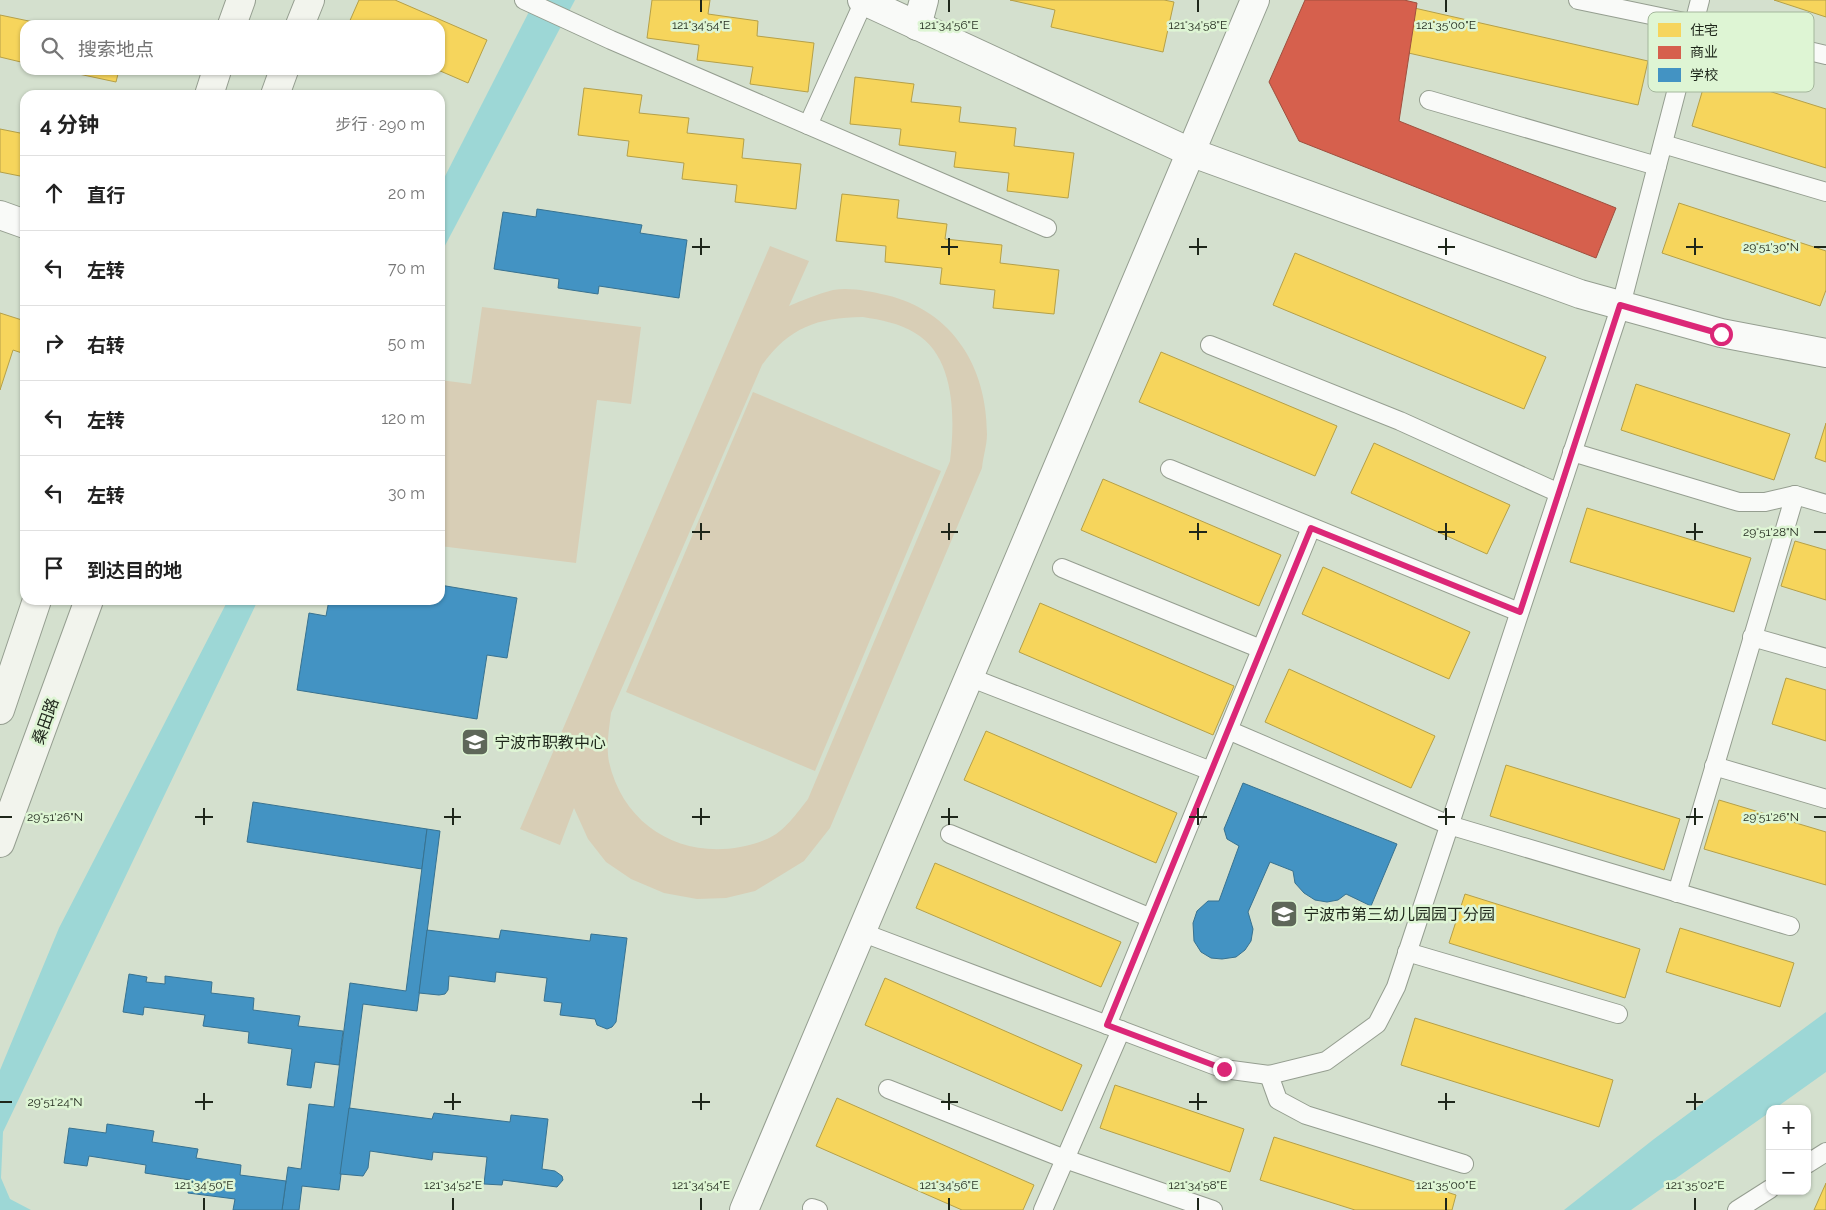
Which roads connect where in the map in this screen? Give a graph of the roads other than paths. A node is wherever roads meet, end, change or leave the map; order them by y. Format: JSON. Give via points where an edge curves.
{"nodes":[{"id":1,"x":241,"y":0,"type":"edge"},
{"id":2,"x":310,"y":0,"type":"edge"},
{"id":3,"x":524,"y":0,"type":"edge"},
{"id":4,"x":863,"y":0,"type":"edge"},
{"id":5,"x":924,"y":0,"type":"edge"},
{"id":6,"x":1256,"y":0,"type":"edge"},
{"id":7,"x":1578,"y":0,"type":"edge"},
{"id":8,"x":1648,"y":14,"type":"edge"},
{"id":9,"x":234,"y":20,"type":"edge"},
{"id":10,"x":302,"y":20,"type":"edge"},
{"id":11,"x":917,"y":26,"type":"junction"},
{"id":12,"x":215,"y":75,"type":"edge"},
{"id":13,"x":282,"y":75,"type":"edge"},
{"id":14,"x":211,"y":90,"type":"edge"},
{"id":15,"x":277,"y":90,"type":"edge"},
{"id":16,"x":1676,"y":92,"type":"edge"},
{"id":17,"x":1429,"y":100,"type":"dead end"},
{"id":18,"x":808,"y":125,"type":"junction"},
{"id":19,"x":1663,"y":144,"type":"junction"},
{"id":20,"x":1190,"y":152,"type":"junction"},
{"id":21,"x":1657,"y":166,"type":"junction"},
{"id":22,"x":1826,"y":192,"type":"edge"},
{"id":23,"x":0,"y":215,"type":"edge"},
{"id":24,"x":20,"y":222,"type":"edge"},
{"id":25,"x":1047,"y":228,"type":"dead end"},
{"id":26,"x":1620,"y":305,"type":"junction"},
{"id":27,"x":1210,"y":345,"type":"dead end"},
{"id":28,"x":1826,"y":353,"type":"edge"},
{"id":29,"x":1572,"y":452,"type":"junction"},
{"id":30,"x":1170,"y":469,"type":"dead end"},
{"id":31,"x":1559,"y":492,"type":"junction"},
{"id":32,"x":1794,"y":494,"type":"junction"},
{"id":33,"x":1826,"y":504,"type":"edge"},
{"id":34,"x":1311,"y":528,"type":"junction"},
{"id":35,"x":1062,"y":568,"type":"dead end"},
{"id":36,"x":36,"y":605,"type":"edge"},
{"id":37,"x":87,"y":605,"type":"edge"},
{"id":38,"x":1520,"y":612,"type":"junction"},
{"id":39,"x":1752,"y":637,"type":"junction"},
{"id":40,"x":1261,"y":650,"type":"junction"},
{"id":41,"x":1826,"y":658,"type":"edge"},
{"id":42,"x":969,"y":677,"type":"junction"},
{"id":43,"x":0,"y":710,"type":"edge"},
{"id":44,"x":1228,"y":730,"type":"junction"},
{"id":45,"x":1714,"y":766,"type":"junction"},
{"id":46,"x":1211,"y":771,"type":"junction"},
{"id":47,"x":1826,"y":799,"type":"edge"},
{"id":48,"x":1449,"y":825,"type":"junction"},
{"id":49,"x":950,"y":834,"type":"dead end"},
{"id":50,"x":0,"y":843,"type":"edge"},
{"id":51,"x":1677,"y":893,"type":"junction"},
{"id":52,"x":1151,"y":918,"type":"junction"},
{"id":53,"x":1790,"y":926,"type":"dead end"},
{"id":54,"x":861,"y":932,"type":"junction"},
{"id":55,"x":1407,"y":952,"type":"junction"},
{"id":56,"x":1618,"y":1014,"type":"dead end"},
{"id":57,"x":1114,"y":1028,"type":"junction"},
{"id":58,"x":1269,"y":1075,"type":"junction"},
{"id":59,"x":888,"y":1089,"type":"dead end"},
{"id":60,"x":1826,"y":1152,"type":"edge"},
{"id":61,"x":1065,"y":1159,"type":"junction"},
{"id":62,"x":1811,"y":1161,"type":"edge"},
{"id":63,"x":1464,"y":1164,"type":"dead end"},
{"id":64,"x":1766,"y":1191,"type":"edge"},
{"id":65,"x":744,"y":1210,"type":"edge"},
{"id":66,"x":1044,"y":1210,"type":"edge"},
{"id":67,"x":1213,"y":1210,"type":"edge"},
{"id":68,"x":1737,"y":1210,"type":"edge"}],
"edges":[{"from":1,"to":9,"type":"main road"},
{"from":2,"to":10,"type":"main road"},
{"from":3,"to":18,"type":"lane"},
{"from":4,"to":11,"type":"street"},
{"from":4,"to":18,"type":"lane"},
{"from":5,"to":11,"type":"street"},
{"from":6,"to":20,"type":"street"},
{"from":7,"to":8,"type":"lane"},
{"from":11,"to":20,"type":"street"},
{"from":12,"to":14,"type":"main road"},
{"from":13,"to":15,"type":"main road"},
{"from":16,"to":19,"type":"lane"},
{"from":17,"to":21,"type":"lane"},
{"from":18,"to":25,"type":"lane"},
{"from":19,"to":21,"type":"lane"},
{"from":19,"to":22,"type":"lane"},
{"from":20,"to":26,"type":"street","via":[[1580,294]]},
{"from":20,"to":42,"type":"street"},
{"from":21,"to":26,"type":"lane"},
{"from":23,"to":24,"type":"street"},
{"from":26,"to":28,"type":"street","via":[[1721,334]]},
{"from":26,"to":29,"type":"lane"},
{"from":27,"to":31,"type":"lane","via":[[1400,421]]},
{"from":29,"to":31,"type":"lane"},
{"from":29,"to":32,"type":"lane","via":[[1739,502],[1764,502]]},
{"from":30,"to":34,"type":"lane"},
{"from":31,"to":38,"type":"lane"},
{"from":32,"to":33,"type":"lane"},
{"from":32,"to":39,"type":"lane"},
{"from":34,"to":38,"type":"lane"},
{"from":34,"to":40,"type":"lane"},
{"from":35,"to":40,"type":"lane"},
{"from":36,"to":43,"type":"main road"},
{"from":37,"to":50,"type":"main road","name":"桑田路"},
{"from":38,"to":48,"type":"lane"},
{"from":39,"to":41,"type":"lane"},
{"from":39,"to":45,"type":"lane"},
{"from":40,"to":44,"type":"lane"},
{"from":42,"to":46,"type":"lane"},
{"from":42,"to":54,"type":"street"},
{"from":44,"to":46,"type":"lane"},
{"from":44,"to":48,"type":"lane"},
{"from":45,"to":47,"type":"lane"},
{"from":45,"to":51,"type":"lane"},
{"from":46,"to":52,"type":"lane"},
{"from":48,"to":51,"type":"lane"},
{"from":48,"to":55,"type":"lane"},
{"from":49,"to":52,"type":"lane"},
{"from":51,"to":53,"type":"lane"},
{"from":52,"to":57,"type":"lane"},
{"from":54,"to":57,"type":"lane"},
{"from":54,"to":65,"type":"street"},
{"from":55,"to":56,"type":"lane"},
{"from":55,"to":58,"type":"lane","via":[[1396,986],[1377,1024],[1326,1061]]},
{"from":57,"to":58,"type":"lane","via":[[1224,1069]]},
{"from":57,"to":61,"type":"lane"},
{"from":58,"to":63,"type":"lane","via":[[1278,1100],[1306,1115]]},
{"from":59,"to":61,"type":"lane"},
{"from":60,"to":62,"type":"lane"},
{"from":61,"to":66,"type":"lane"},
{"from":61,"to":67,"type":"lane"},
{"from":64,"to":68,"type":"lane"}]}
